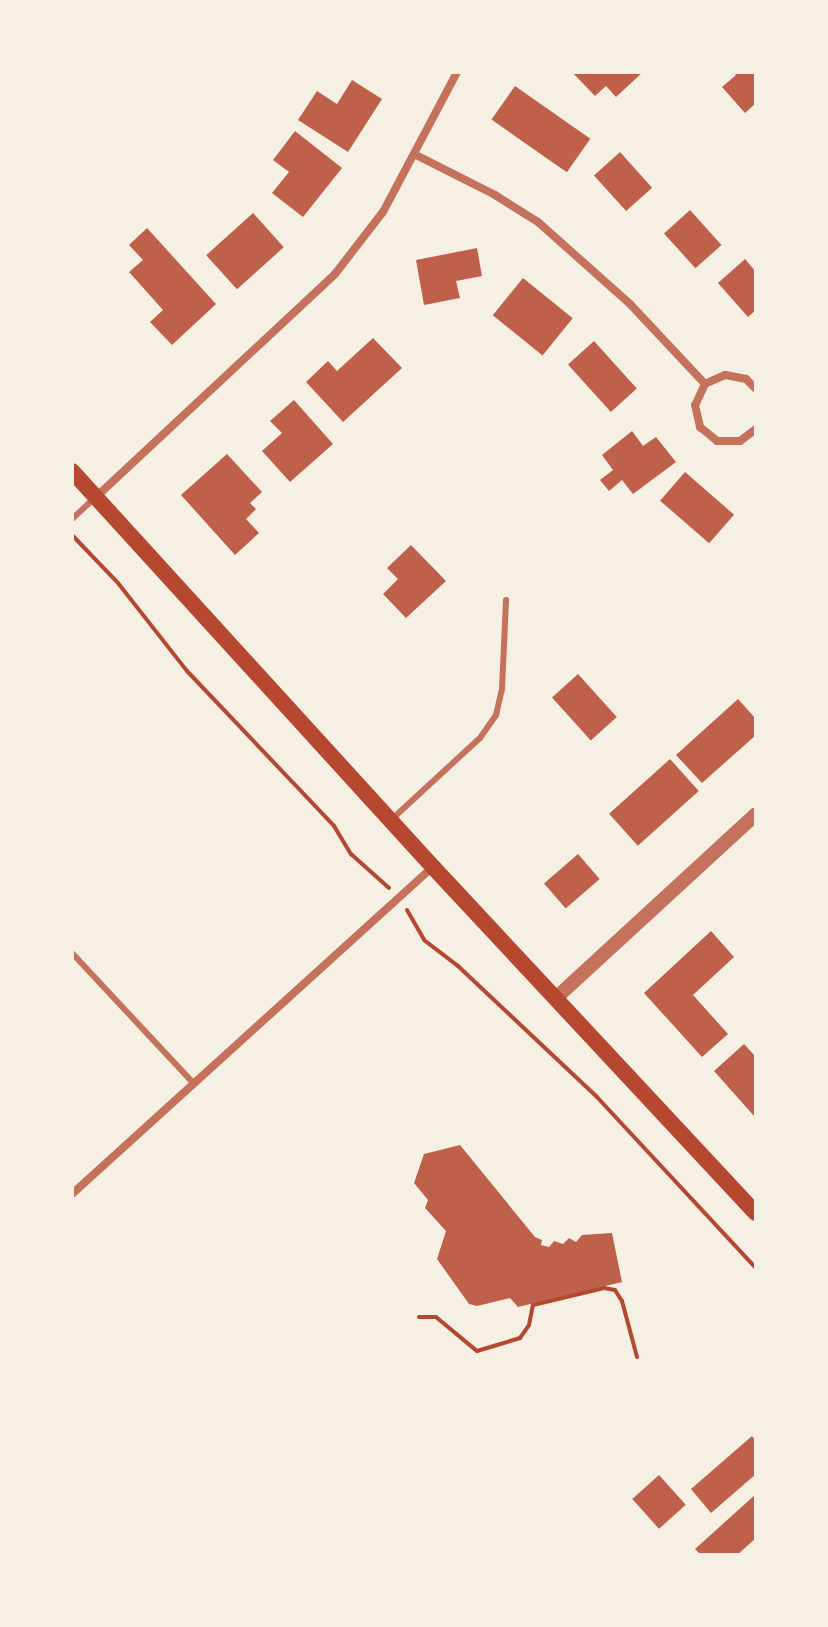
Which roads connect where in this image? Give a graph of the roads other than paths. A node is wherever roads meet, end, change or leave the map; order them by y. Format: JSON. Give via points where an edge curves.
{"nodes":[{"id":1,"x":457,"y":72,"type":"edge"},
{"id":2,"x":414,"y":154,"type":"junction"},
{"id":3,"x":705,"y":384,"type":"junction"},
{"id":4,"x":756,"y":389,"type":"edge"},
{"id":5,"x":756,"y":429,"type":"edge"},
{"id":6,"x":72,"y":471,"type":"edge"},
{"id":7,"x":96,"y":497,"type":"junction"},
{"id":8,"x":72,"y":519,"type":"edge"},
{"id":9,"x":506,"y":600,"type":"dead end"},
{"id":10,"x":756,"y":814,"type":"edge"},
{"id":11,"x":391,"y":820,"type":"junction"},
{"id":12,"x":433,"y":867,"type":"junction"},
{"id":13,"x":72,"y":953,"type":"edge"},
{"id":14,"x":557,"y":997,"type":"junction"},
{"id":15,"x":194,"y":1084,"type":"junction"},
{"id":16,"x":72,"y":1194,"type":"edge"},
{"id":17,"x":756,"y":1213,"type":"edge"}],
"edges":[{"from":1,"to":2,"type":"street"},
{"from":2,"to":3,"type":"street","via":[[538,222],[630,304]]},
{"from":2,"to":7,"type":"street","via":[[383,212],[335,274]]},
{"from":3,"to":4,"type":"street","via":[[736,375]]},
{"from":3,"to":5,"type":"street","via":[[695,416],[708,435],[728,443]]},
{"from":6,"to":7,"type":"main road"},
{"from":7,"to":8,"type":"lane"},
{"from":7,"to":11,"type":"main road"},
{"from":9,"to":11,"type":"lane","via":[[496,715],[480,738]]},
{"from":10,"to":14,"type":"street"},
{"from":11,"to":12,"type":"main road"},
{"from":12,"to":14,"type":"main road"},
{"from":12,"to":15,"type":"street"},
{"from":13,"to":15,"type":"lane"},
{"from":14,"to":17,"type":"main road"},
{"from":15,"to":16,"type":"street"}]}
